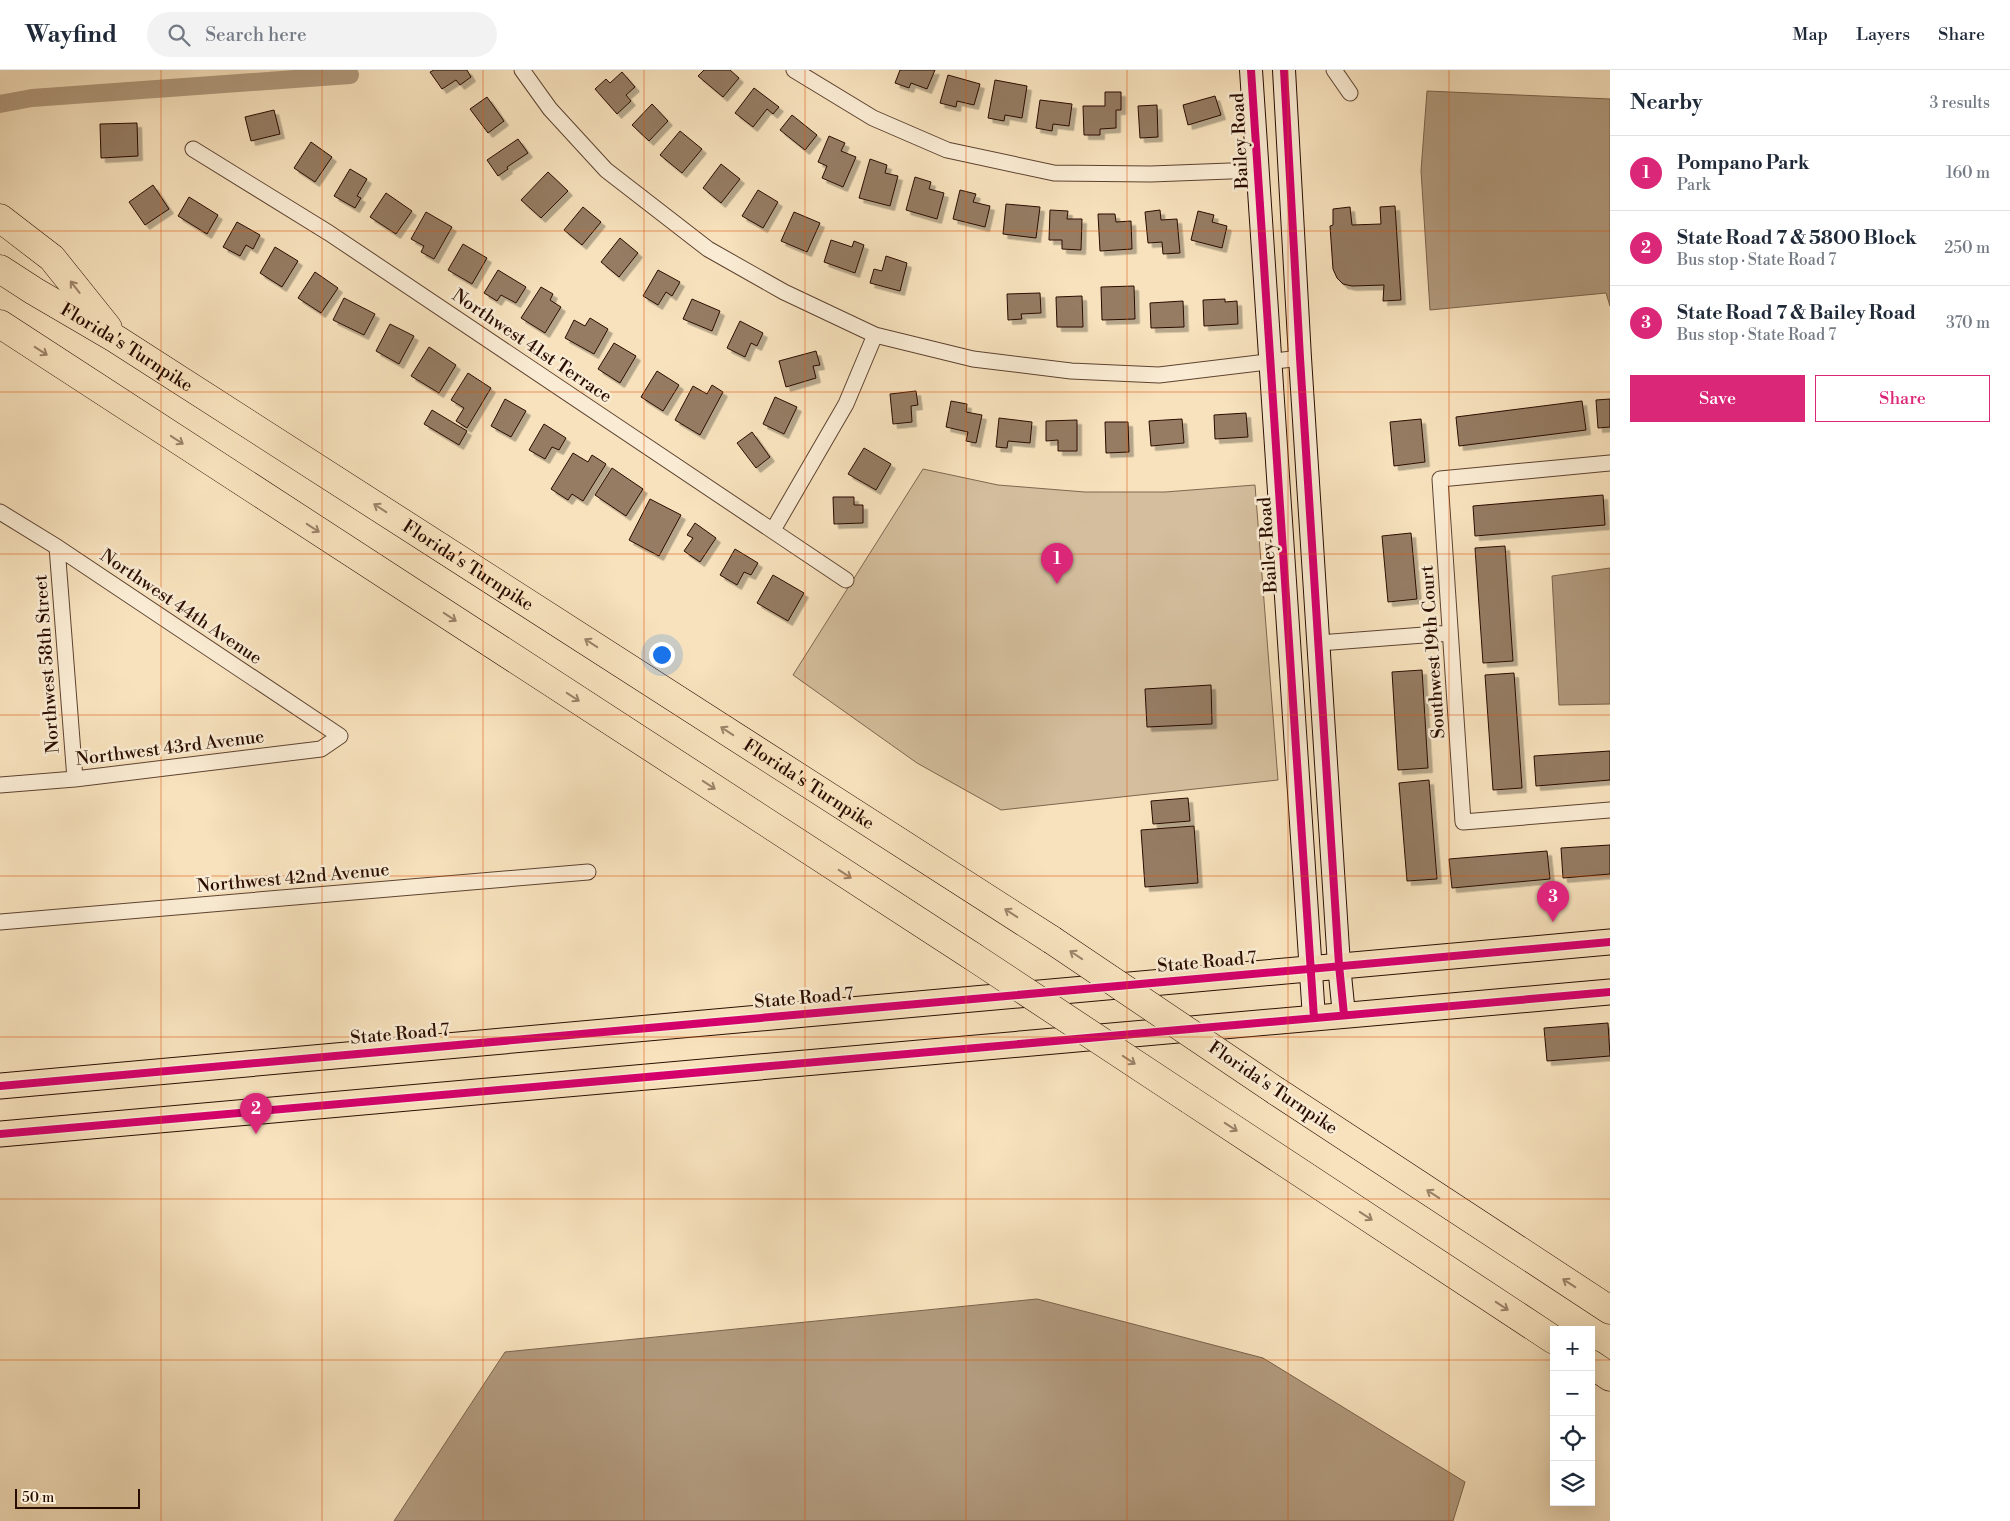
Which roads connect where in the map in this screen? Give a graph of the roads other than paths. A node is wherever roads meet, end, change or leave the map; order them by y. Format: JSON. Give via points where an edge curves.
{"nodes":[{"id":1,"x":522,"y":70,"type":"edge"},
{"id":2,"x":794,"y":70,"type":"edge"},
{"id":3,"x":1250,"y":70,"type":"edge"},
{"id":4,"x":1284,"y":70,"type":"edge"},
{"id":5,"x":1334,"y":70,"type":"edge"},
{"id":6,"x":1350,"y":92,"type":"dead end"},
{"id":7,"x":193,"y":149,"type":"dead end"},
{"id":8,"x":1256,"y":170,"type":"junction"},
{"id":9,"x":0,"y":218,"type":"edge"},
{"id":10,"x":0,"y":269,"type":"edge"},
{"id":11,"x":0,"y":324,"type":"edge"},
{"id":12,"x":875,"y":335,"type":"junction"},
{"id":13,"x":116,"y":339,"type":"junction"},
{"id":14,"x":1300,"y":358,"type":"junction"},
{"id":15,"x":1270,"y":362,"type":"junction"},
{"id":16,"x":1610,"y":463,"type":"edge"},
{"id":17,"x":1309,"y":507,"type":"junction"},
{"id":18,"x":1280,"y":509,"type":"junction"},
{"id":19,"x":0,"y":512,"type":"edge"},
{"id":20,"x":773,"y":530,"type":"junction"},
{"id":21,"x":57,"y":547,"type":"junction"},
{"id":22,"x":846,"y":580,"type":"dead end"},
{"id":23,"x":1450,"y":633,"type":"junction"},
{"id":24,"x":1319,"y":643,"type":"junction"},
{"id":25,"x":340,"y":736,"type":"joint"},
{"id":26,"x":74,"y":779,"type":"junction"},
{"id":27,"x":0,"y":785,"type":"edge"},
{"id":28,"x":1610,"y":810,"type":"edge"},
{"id":29,"x":588,"y":872,"type":"dead end"},
{"id":30,"x":0,"y":922,"type":"edge"},
{"id":31,"x":1610,"y":942,"type":"edge"},
{"id":32,"x":1339,"y":965,"type":"junction"},
{"id":33,"x":1310,"y":968,"type":"junction"},
{"id":34,"x":1610,"y":992,"type":"edge"},
{"id":35,"x":1344,"y":1015,"type":"junction"},
{"id":36,"x":1314,"y":1018,"type":"junction"},
{"id":37,"x":0,"y":1086,"type":"edge"},
{"id":38,"x":0,"y":1134,"type":"edge"},
{"id":39,"x":1610,"y":1310,"type":"edge"},
{"id":40,"x":1550,"y":1337,"type":"edge"},
{"id":41,"x":1595,"y":1367,"type":"edge"},
{"id":42,"x":1610,"y":1377,"type":"edge"}],
"edges":[{"from":1,"to":12,"type":"street","via":[[550,108],[606,170],[708,249],[784,292]]},
{"from":2,"to":8,"type":"street","via":[[872,118],[947,150],[1054,174]]},
{"from":3,"to":8,"type":"street","name":"Bailey Road"},
{"from":4,"to":14,"type":"street"},
{"from":5,"to":6,"type":"street"},
{"from":7,"to":20,"type":"street","name":"Northwest 41st Terrace","via":[[329,233]]},
{"from":8,"to":15,"type":"street","name":"Bailey Road"},
{"from":13,"to":9,"type":"highway","one_way":true,"via":[[52,258]]},
{"from":10,"to":13,"type":"highway","name":"Florida's Turnpike"},
{"from":11,"to":40,"type":"highway","one_way":true,"bridge":true,"via":[[972,956]]},
{"from":12,"to":15,"type":"street","via":[[973,359],[1071,371],[1159,375]]},
{"from":12,"to":20,"type":"street","via":[[846,404]]},
{"from":39,"to":13,"type":"highway","name":"Florida's Turnpike","one_way":true,"bridge":true,"via":[[1052,940]]},
{"from":14,"to":15,"type":"street"},
{"from":14,"to":17,"type":"street"},
{"from":15,"to":18,"type":"street","name":"Bailey Road"},
{"from":16,"to":23,"type":"street","name":"Southwest 19th Court","via":[[1440,479]]},
{"from":17,"to":18,"type":"street"},
{"from":17,"to":24,"type":"street"},
{"from":18,"to":33,"type":"street","name":"Bailey Road"},
{"from":19,"to":21,"type":"street","name":"Northwest 44th Avenue"},
{"from":20,"to":22,"type":"street","name":"Northwest 41st Terrace"},
{"from":21,"to":25,"type":"street","name":"Northwest 44th Avenue"},
{"from":21,"to":26,"type":"street","name":"Northwest 58th Street"},
{"from":23,"to":24,"type":"street"},
{"from":23,"to":28,"type":"street","name":"Southwest 19th Court","via":[[1463,822]]},
{"from":24,"to":32,"type":"street"},
{"from":25,"to":26,"type":"street","name":"Northwest 43rd Avenue","via":[[321,749]]},
{"from":26,"to":27,"type":"street","name":"Northwest 43rd Avenue"},
{"from":29,"to":30,"type":"street","name":"Northwest 42nd Avenue"},
{"from":31,"to":32,"type":"main road","name":"State Road 7"},
{"from":32,"to":33,"type":"main road","name":"State Road 7"},
{"from":32,"to":35,"type":"street"},
{"from":33,"to":36,"type":"street","name":"Bailey Road"},
{"from":33,"to":37,"type":"main road","name":"State Road 7"},
{"from":34,"to":35,"type":"main road"},
{"from":35,"to":36,"type":"main road"},
{"from":36,"to":38,"type":"main road"},
{"from":41,"to":42,"type":"highway"}]}
